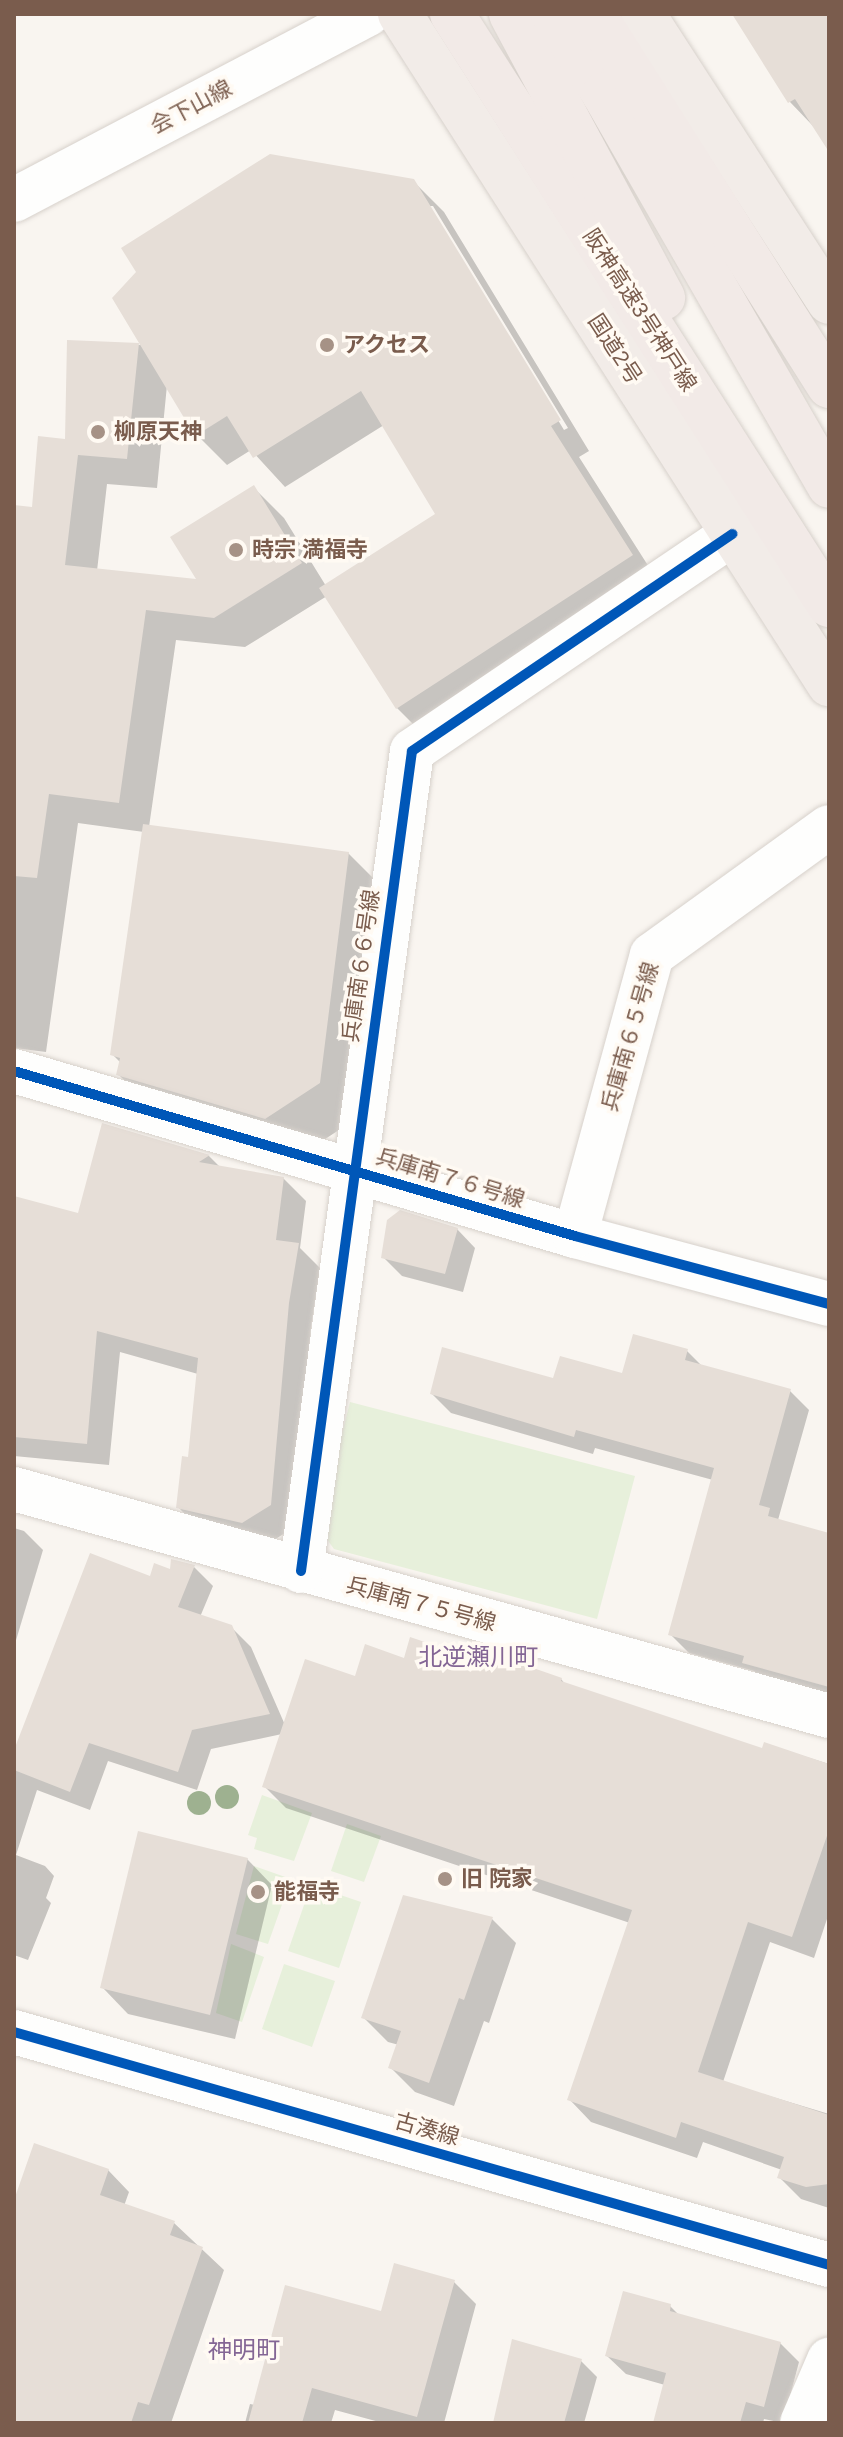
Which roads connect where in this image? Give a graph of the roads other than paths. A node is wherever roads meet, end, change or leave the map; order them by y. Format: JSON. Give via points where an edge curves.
{"nodes":[{"id":1,"x":368,"y":14,"type":"edge"},
{"id":2,"x":400,"y":14,"type":"edge"},
{"id":3,"x":452,"y":14,"type":"edge"},
{"id":4,"x":511,"y":14,"type":"edge"},
{"id":5,"x":553,"y":14,"type":"edge"},
{"id":6,"x":594,"y":14,"type":"edge"},
{"id":7,"x":643,"y":14,"type":"edge"},
{"id":8,"x":14,"y":200,"type":"edge"},
{"id":9,"x":829,"y":302,"type":"edge"},
{"id":10,"x":829,"y":386,"type":"edge"},
{"id":11,"x":829,"y":486,"type":"edge"},
{"id":12,"x":733,"y":534,"type":"junction"},
{"id":13,"x":795,"y":553,"type":"junction"},
{"id":14,"x":829,"y":605,"type":"edge"},
{"id":15,"x":829,"y":684,"type":"edge"},
{"id":16,"x":829,"y":827,"type":"edge"},
{"id":17,"x":14,"y":1071,"type":"edge"},
{"id":18,"x":353,"y":1169,"type":"junction"},
{"id":19,"x":575,"y":1236,"type":"junction"},
{"id":20,"x":829,"y":1304,"type":"edge"},
{"id":21,"x":14,"y":1489,"type":"edge"},
{"id":22,"x":301,"y":1571,"type":"junction"},
{"id":23,"x":829,"y":1716,"type":"edge"},
{"id":24,"x":14,"y":2032,"type":"edge"},
{"id":25,"x":829,"y":2265,"type":"edge"},
{"id":26,"x":829,"y":2360,"type":"edge"},
{"id":27,"x":802,"y":2423,"type":"edge"}],
"edges":[{"from":1,"to":8,"type":"street","name":"会下山線"},
{"from":2,"to":12,"type":"highway","name":"国道2号"},
{"from":3,"to":13,"type":"highway","name":"阪神高速3号神戸線"},
{"from":4,"to":13,"type":"highway"},
{"from":5,"to":11,"type":"highway"},
{"from":6,"to":10,"type":"highway"},
{"from":7,"to":9,"type":"highway"},
{"from":12,"to":15,"type":"highway","name":"国道2号"},
{"from":12,"to":18,"type":"street","name":"兵庫南６６号線","via":[[412,751]]},
{"from":13,"to":14,"type":"highway","name":"阪神高速3号神戸線"},
{"from":16,"to":19,"type":"street","name":"兵庫南６５号線","via":[[652,955]]},
{"from":17,"to":18,"type":"street","name":"兵庫南７６号線"},
{"from":18,"to":19,"type":"street","name":"兵庫南７６号線"},
{"from":18,"to":22,"type":"street","name":"兵庫南６６号線"},
{"from":19,"to":20,"type":"street","name":"兵庫南７６号線"},
{"from":21,"to":22,"type":"street","name":"兵庫南７５号線"},
{"from":22,"to":23,"type":"street","name":"兵庫南７５号線"},
{"from":24,"to":25,"type":"street","name":"古湊線"},
{"from":26,"to":27,"type":"street"}]}
